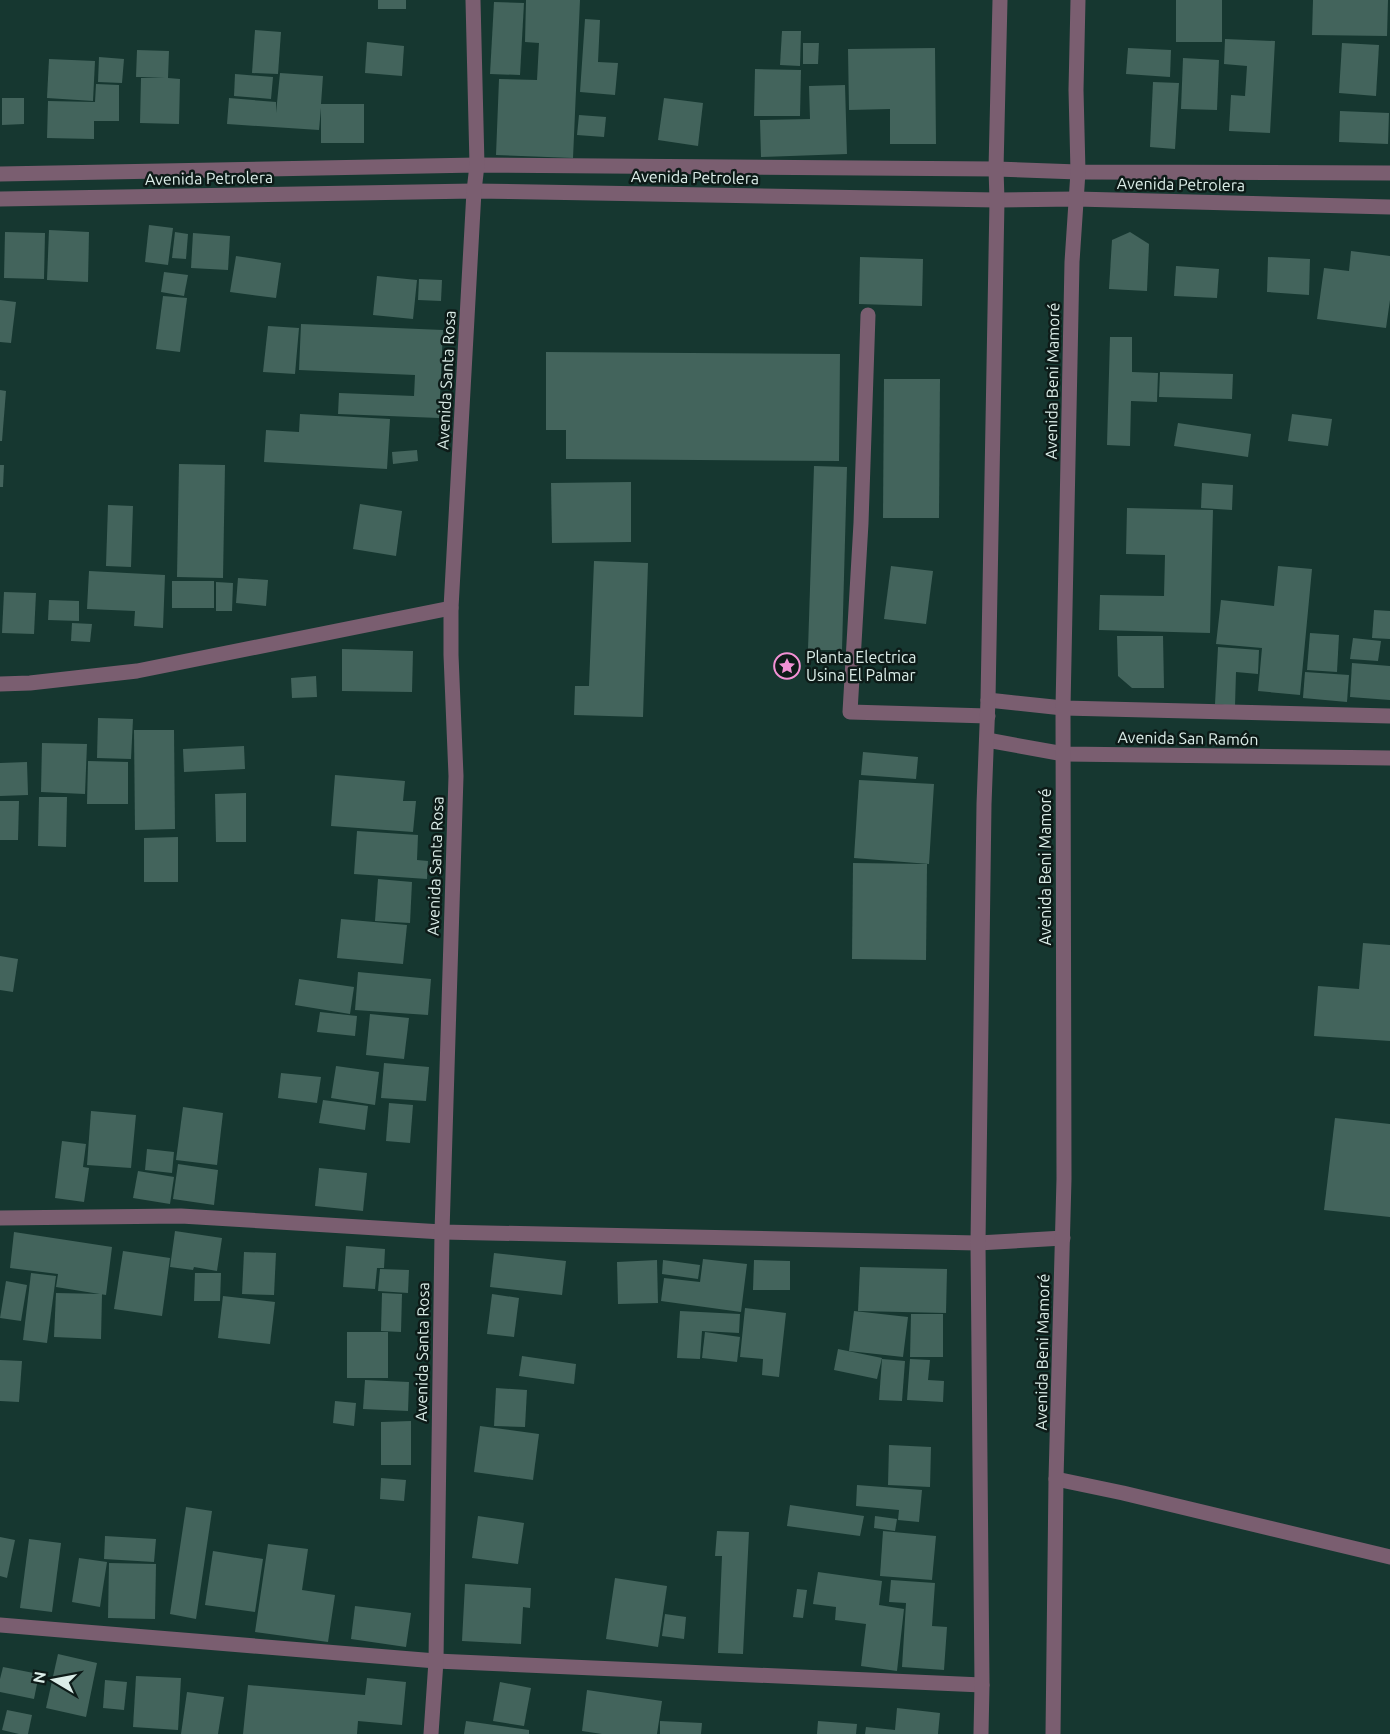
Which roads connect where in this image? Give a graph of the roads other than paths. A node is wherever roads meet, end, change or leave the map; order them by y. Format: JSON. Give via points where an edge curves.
{"nodes":[{"id":1,"x":473,"y":0,"type":"edge"},
{"id":2,"x":1000,"y":0,"type":"edge"},
{"id":3,"x":1078,"y":0,"type":"edge"},
{"id":4,"x":477,"y":165,"type":"junction"},
{"id":5,"x":996,"y":169,"type":"junction"},
{"id":6,"x":1078,"y":172,"type":"junction"},
{"id":7,"x":1390,"y":173,"type":"edge"},
{"id":8,"x":0,"y":174,"type":"edge"},
{"id":9,"x":474,"y":191,"type":"junction"},
{"id":10,"x":1076,"y":199,"type":"junction"},
{"id":11,"x":0,"y":200,"type":"edge"},
{"id":12,"x":997,"y":200,"type":"junction"},
{"id":13,"x":1390,"y":207,"type":"edge"},
{"id":14,"x":868,"y":315,"type":"dead end"},
{"id":15,"x":452,"y":608,"type":"junction"},
{"id":16,"x":0,"y":684,"type":"edge"},
{"id":17,"x":988,"y":700,"type":"junction"},
{"id":18,"x":1063,"y":708,"type":"junction"},
{"id":19,"x":988,"y":716,"type":"junction"},
{"id":20,"x":1390,"y":716,"type":"edge"},
{"id":21,"x":987,"y":740,"type":"junction"},
{"id":22,"x":1064,"y":754,"type":"junction"},
{"id":23,"x":1390,"y":758,"type":"edge"},
{"id":24,"x":0,"y":1218,"type":"edge"},
{"id":25,"x":442,"y":1232,"type":"junction"},
{"id":26,"x":1063,"y":1238,"type":"junction"},
{"id":27,"x":978,"y":1243,"type":"junction"},
{"id":28,"x":1056,"y":1479,"type":"junction"},
{"id":29,"x":1390,"y":1557,"type":"edge"},
{"id":30,"x":0,"y":1625,"type":"edge"},
{"id":31,"x":436,"y":1661,"type":"junction"},
{"id":32,"x":982,"y":1685,"type":"junction"},
{"id":33,"x":431,"y":1734,"type":"edge"},
{"id":34,"x":981,"y":1734,"type":"edge"},
{"id":35,"x":1053,"y":1734,"type":"edge"}],
"edges":[{"from":1,"to":4,"type":"street","name":"Avenida Santa Rosa"},
{"from":2,"to":5,"type":"street"},
{"from":3,"to":6,"type":"street","name":"Avenida Beni Mamoré"},
{"from":4,"to":5,"type":"street","name":"Avenida Petrolera"},
{"from":4,"to":8,"type":"street","name":"Avenida Petrolera"},
{"from":4,"to":9,"type":"street","name":"Avenida Santa Rosa"},
{"from":5,"to":6,"type":"street","name":"Avenida Petrolera"},
{"from":5,"to":12,"type":"street"},
{"from":6,"to":7,"type":"street","name":"Avenida Petrolera"},
{"from":6,"to":10,"type":"street","name":"Avenida Beni Mamoré"},
{"from":9,"to":11,"type":"street","name":"Avenida Petrolera"},
{"from":9,"to":12,"type":"street","name":"Avenida Petrolera"},
{"from":9,"to":15,"type":"street","name":"Avenida Santa Rosa"},
{"from":10,"to":12,"type":"street","name":"Avenida Petrolera"},
{"from":10,"to":13,"type":"street","name":"Avenida Petrolera"},
{"from":10,"to":18,"type":"street","name":"Avenida Beni Mamoré"},
{"from":12,"to":17,"type":"street"},
{"from":14,"to":19,"type":"street","via":[[850,712]]},
{"from":15,"to":16,"type":"street","via":[[137,670]]},
{"from":15,"to":25,"type":"street","name":"Avenida Santa Rosa","via":[[456,776]]},
{"from":17,"to":18,"type":"street","name":"Avenida San Ramón"},
{"from":17,"to":19,"type":"street"},
{"from":18,"to":20,"type":"street","name":"Avenida San Ramón"},
{"from":18,"to":22,"type":"street","name":"Avenida Beni Mamoré"},
{"from":19,"to":21,"type":"street"},
{"from":21,"to":22,"type":"street","name":"Avenida San Ramón"},
{"from":21,"to":27,"type":"street"},
{"from":22,"to":23,"type":"street","name":"Avenida San Ramón"},
{"from":22,"to":26,"type":"street","name":"Avenida Beni Mamoré"},
{"from":24,"to":25,"type":"street","via":[[181,1216]]},
{"from":25,"to":27,"type":"street"},
{"from":25,"to":31,"type":"street","name":"Avenida Santa Rosa"},
{"from":26,"to":27,"type":"street"},
{"from":26,"to":28,"type":"street","name":"Avenida Beni Mamoré"},
{"from":27,"to":32,"type":"street"},
{"from":28,"to":29,"type":"street"},
{"from":28,"to":35,"type":"street","name":"Avenida Beni Mamoré"},
{"from":30,"to":31,"type":"street"},
{"from":31,"to":32,"type":"street"},
{"from":31,"to":33,"type":"street","name":"Avenida Santa Rosa"},
{"from":32,"to":34,"type":"street"}]}
